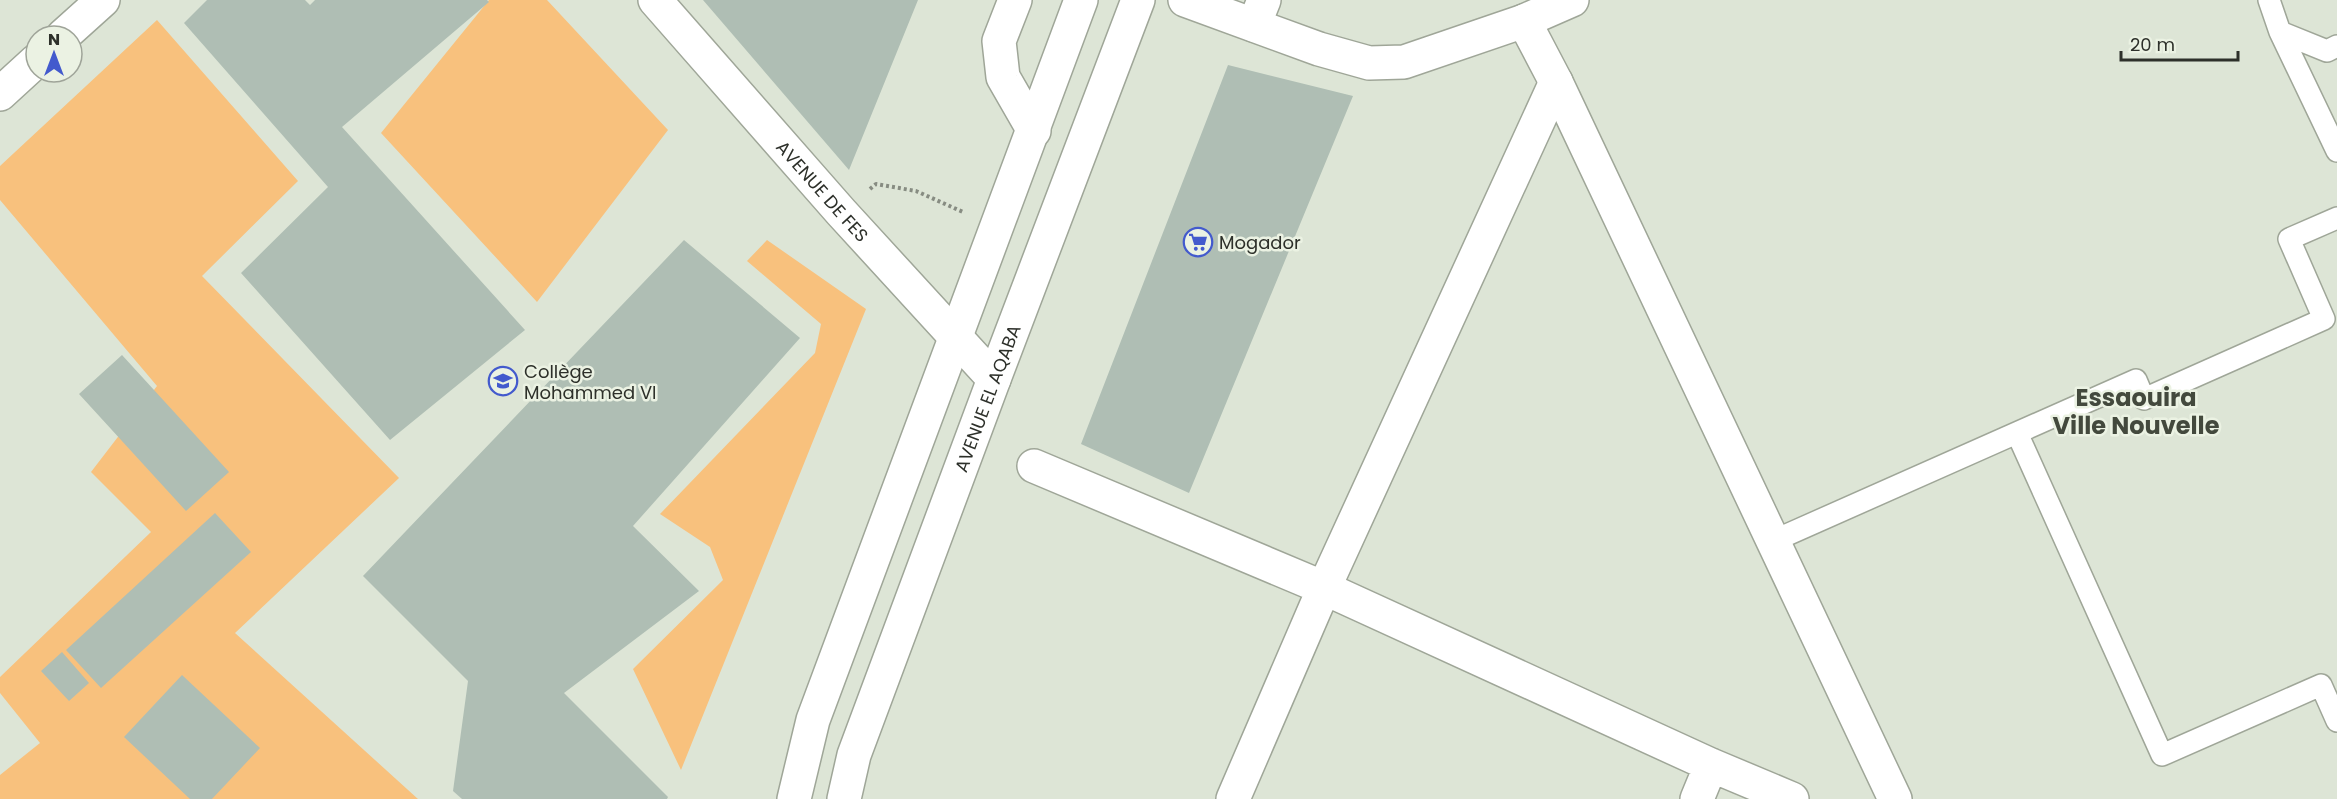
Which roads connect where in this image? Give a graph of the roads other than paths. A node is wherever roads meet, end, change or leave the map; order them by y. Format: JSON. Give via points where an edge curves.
{"nodes":[{"id":1,"x":103,"y":0,"type":"edge"},
{"id":2,"x":655,"y":0,"type":"edge"},
{"id":3,"x":1015,"y":0,"type":"edge"},
{"id":4,"x":1081,"y":0,"type":"edge"},
{"id":5,"x":1138,"y":0,"type":"edge"},
{"id":6,"x":1185,"y":0,"type":"edge"},
{"id":7,"x":1572,"y":0,"type":"edge"},
{"id":8,"x":2269,"y":0,"type":"edge"},
{"id":9,"x":1259,"y":13,"type":"edge"},
{"id":10,"x":1524,"y":21,"type":"junction"},
{"id":11,"x":76,"y":24,"type":"edge"},
{"id":12,"x":2280,"y":32,"type":"junction"},
{"id":13,"x":2337,"y":46,"type":"edge"},
{"id":14,"x":24,"y":72,"type":"edge"},
{"id":15,"x":1556,"y":82,"type":"junction"},
{"id":16,"x":0,"y":94,"type":"edge"},
{"id":17,"x":1034,"y":131,"type":"junction"},
{"id":18,"x":2337,"y":151,"type":"edge"},
{"id":19,"x":2337,"y":218,"type":"edge"},
{"id":20,"x":956,"y":338,"type":"junction"},
{"id":21,"x":994,"y":379,"type":"junction"},
{"id":22,"x":2017,"y":433,"type":"junction"},
{"id":23,"x":1034,"y":466,"type":"dead end"},
{"id":24,"x":1773,"y":541,"type":"junction"},
{"id":25,"x":1324,"y":588,"type":"junction"},
{"id":26,"x":2337,"y":721,"type":"edge"},
{"id":27,"x":1711,"y":765,"type":"junction"},
{"id":28,"x":794,"y":799,"type":"edge"},
{"id":29,"x":844,"y":799,"type":"edge"},
{"id":30,"x":1233,"y":799,"type":"edge"},
{"id":31,"x":1697,"y":799,"type":"edge"},
{"id":32,"x":1792,"y":799,"type":"edge"},
{"id":33,"x":1895,"y":799,"type":"edge"}],
"edges":[{"from":1,"to":11,"type":"street"},
{"from":2,"to":20,"type":"street","name":"AVENUE DE FES"},
{"from":3,"to":17,"type":"street","via":[[999,42],[1003,77]]},
{"from":4,"to":17,"type":"street"},
{"from":5,"to":21,"type":"street","name":"AVENUE EL AQABA"},
{"from":6,"to":9,"type":"street"},
{"from":7,"to":10,"type":"street"},
{"from":8,"to":12,"type":"lane"},
{"from":9,"to":10,"type":"street","via":[[1319,49],[1369,63],[1404,62]]},
{"from":10,"to":15,"type":"street"},
{"from":12,"to":13,"type":"lane","via":[[2327,51]]},
{"from":12,"to":18,"type":"lane"},
{"from":14,"to":16,"type":"street"},
{"from":15,"to":24,"type":"street"},
{"from":15,"to":25,"type":"street"},
{"from":17,"to":20,"type":"street"},
{"from":19,"to":22,"type":"lane","via":[[2289,239],[2324,319],[2144,399],[2136,380]]},
{"from":20,"to":21,"type":"street","name":"AVENUE DE FES"},
{"from":20,"to":28,"type":"street","via":[[813,720]]},
{"from":21,"to":29,"type":"street","name":"AVENUE EL AQABA","via":[[854,755]]},
{"from":22,"to":24,"type":"lane"},
{"from":22,"to":26,"type":"lane","via":[[2162,755],[2321,685]]},
{"from":23,"to":25,"type":"street"},
{"from":24,"to":33,"type":"street"},
{"from":25,"to":27,"type":"street"},
{"from":25,"to":30,"type":"street"},
{"from":27,"to":31,"type":"street"},
{"from":27,"to":32,"type":"street"}]}
